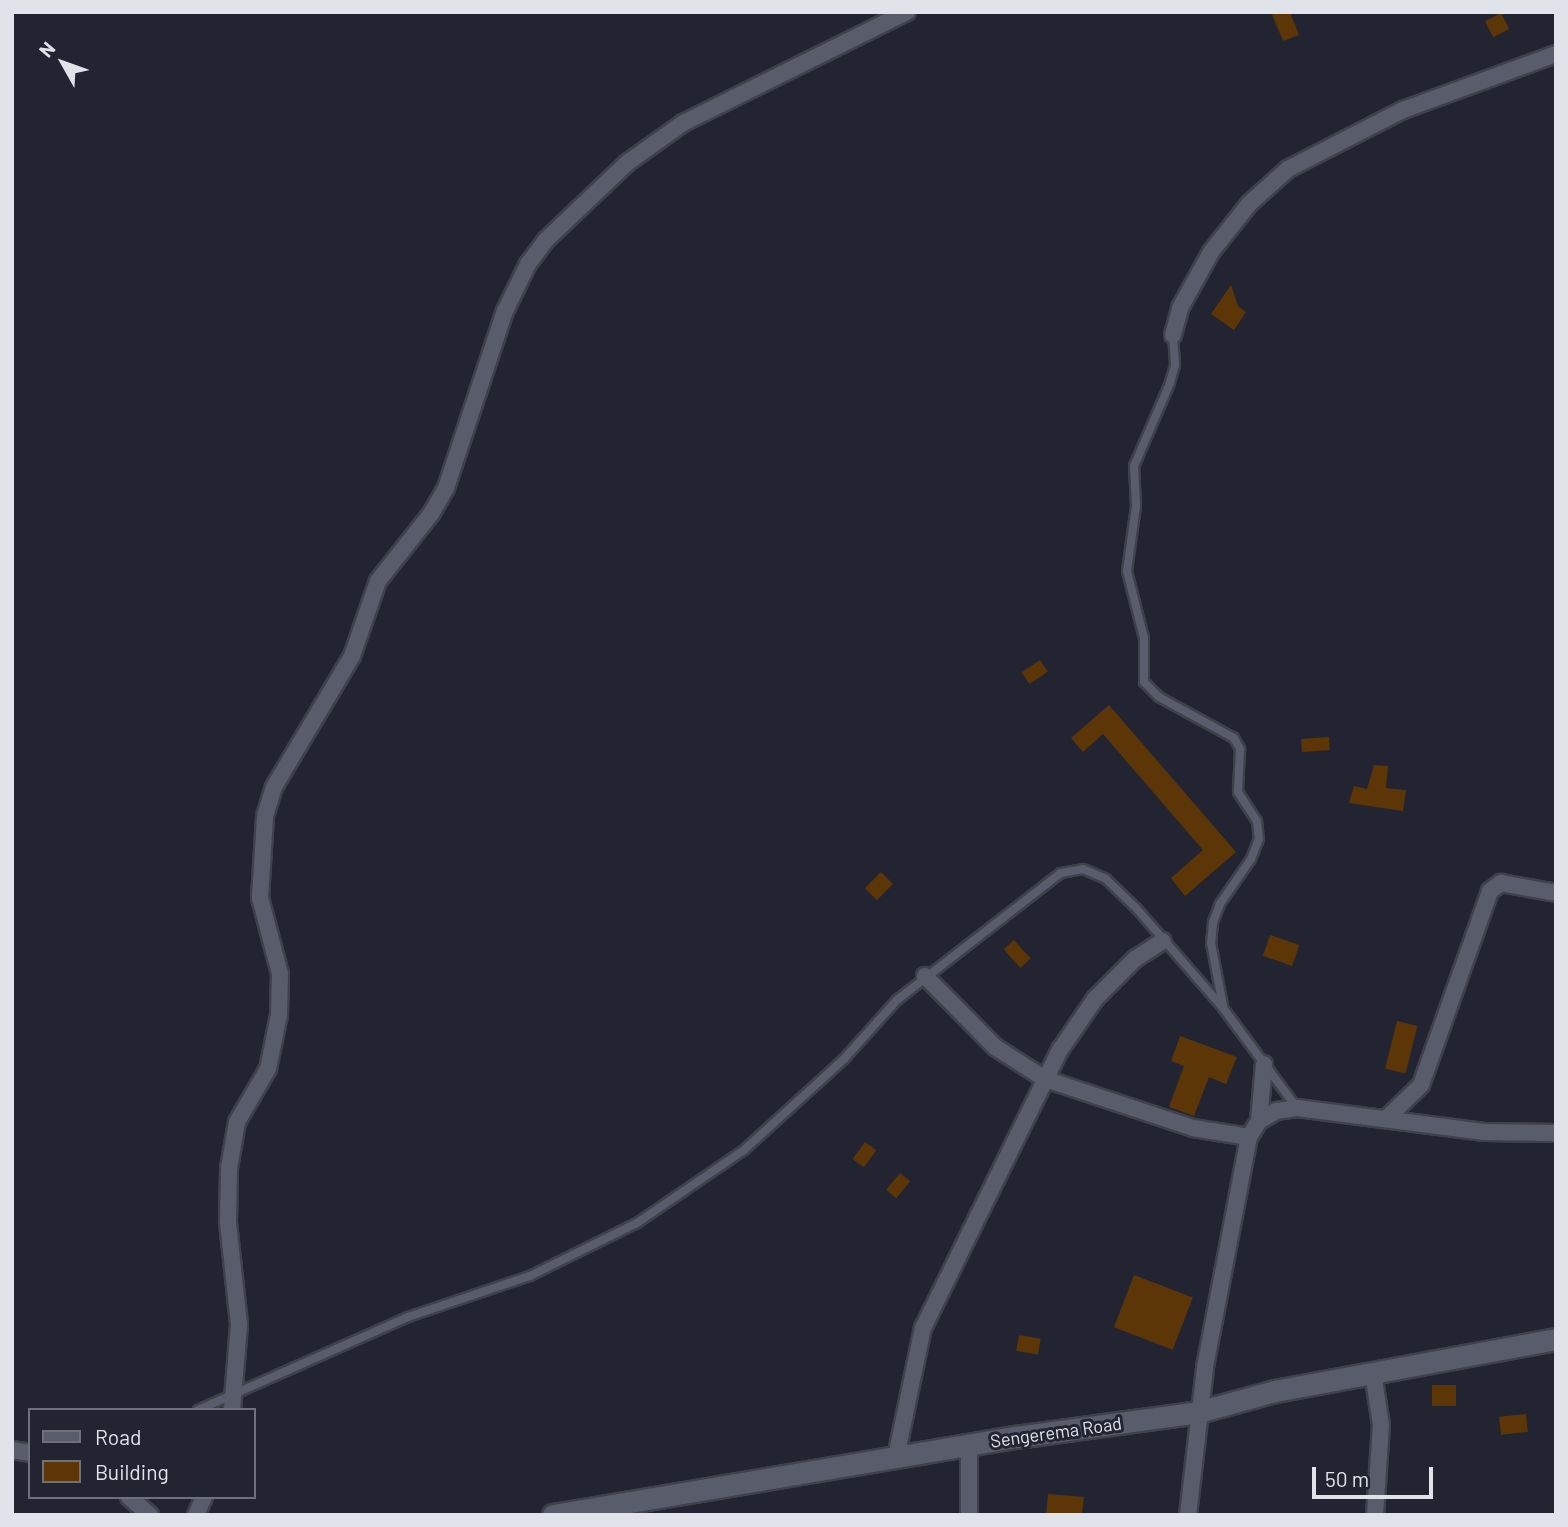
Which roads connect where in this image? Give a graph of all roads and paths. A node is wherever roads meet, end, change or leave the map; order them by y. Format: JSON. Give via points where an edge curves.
{"nodes":[{"id":1,"x":907,"y":12,"type":"edge"},
{"id":2,"x":1556,"y":54,"type":"edge"},
{"id":3,"x":1173,"y":335,"type":"joint"},
{"id":4,"x":1556,"y":893,"type":"edge"},
{"id":5,"x":1163,"y":940,"type":"junction"},
{"id":6,"x":925,"y":976,"type":"junction"},
{"id":7,"x":1223,"y":1008,"type":"junction"},
{"id":8,"x":1264,"y":1064,"type":"junction"},
{"id":9,"x":1045,"y":1079,"type":"junction"},
{"id":10,"x":1297,"y":1108,"type":"junction"},
{"id":11,"x":1387,"y":1118,"type":"junction"},
{"id":12,"x":1259,"y":1121,"type":"junction"},
{"id":13,"x":1556,"y":1133,"type":"edge"},
{"id":14,"x":1250,"y":1137,"type":"junction"},
{"id":15,"x":1556,"y":1339,"type":"edge"},
{"id":16,"x":1373,"y":1373,"type":"junction"},
{"id":17,"x":235,"y":1393,"type":"junction"},
{"id":18,"x":202,"y":1408,"type":"edge"},
{"id":19,"x":232,"y":1408,"type":"edge"},
{"id":20,"x":1198,"y":1412,"type":"junction"},
{"id":21,"x":968,"y":1445,"type":"junction"},
{"id":22,"x":896,"y":1457,"type":"junction"},
{"id":23,"x":131,"y":1499,"type":"edge"},
{"id":24,"x":203,"y":1499,"type":"edge"},
{"id":25,"x":150,"y":1515,"type":"edge"},
{"id":26,"x":196,"y":1515,"type":"edge"},
{"id":27,"x":554,"y":1515,"type":"edge"},
{"id":28,"x":969,"y":1515,"type":"edge"},
{"id":29,"x":1188,"y":1515,"type":"edge"},
{"id":30,"x":1375,"y":1515,"type":"edge"}],
"edges":[{"from":1,"to":17,"type":"street","via":[[683,123],[626,163],[572,212],[528,264],[515,289],[446,488],[378,581],[352,656],[274,787],[265,816],[260,898],[279,974],[279,1015],[268,1069],[237,1122],[229,1168],[228,1222],[239,1324]]},
{"from":2,"to":3,"type":"street","via":[[1404,110],[1288,169],[1249,204],[1211,252],[1180,307]]},
{"from":3,"to":7,"type":"lane","via":[[1176,356],[1170,383],[1134,466],[1136,506],[1127,571],[1144,638],[1144,682],[1159,697],[1234,738],[1240,749],[1238,792],[1257,821],[1259,839],[1251,859],[1213,922],[1210,943]]},
{"from":4,"to":11,"type":"street","via":[[1501,883],[1490,891],[1421,1085]]},
{"from":5,"to":6,"type":"lane","via":[[1106,879],[1083,869],[1061,873]]},
{"from":5,"to":7,"type":"lane"},
{"from":5,"to":9,"type":"street","via":[[1095,999]]},
{"from":6,"to":9,"type":"street","via":[[995,1046]]},
{"from":6,"to":17,"type":"lane","via":[[777,1122],[637,1223],[530,1276],[408,1317]]},
{"from":7,"to":8,"type":"lane"},
{"from":8,"to":10,"type":"lane"},
{"from":8,"to":12,"type":"street"},
{"from":9,"to":14,"type":"street","via":[[1193,1128]]},
{"from":9,"to":22,"type":"street","via":[[923,1328]]},
{"from":10,"to":11,"type":"street"},
{"from":10,"to":12,"type":"street","via":[[1276,1111]]},
{"from":11,"to":13,"type":"street","via":[[1484,1132]]},
{"from":12,"to":14,"type":"street"},
{"from":14,"to":20,"type":"street"},
{"from":15,"to":16,"type":"main road","name":"Sengerema Road"},
{"from":16,"to":20,"type":"main road","name":"Sengerema Road","via":[[1275,1391]]},
{"from":16,"to":30,"type":"street","via":[[1381,1425]]},
{"from":17,"to":18,"type":"lane"},
{"from":17,"to":19,"type":"street"},
{"from":20,"to":21,"type":"main road","name":"Sengerema Road"},
{"from":20,"to":29,"type":"street"},
{"from":21,"to":22,"type":"main road","name":"Sengerema Road"},
{"from":21,"to":28,"type":"street"},
{"from":22,"to":27,"type":"main road","name":"Sengerema Road"},
{"from":23,"to":25,"type":"street"},
{"from":24,"to":26,"type":"street"}]}
